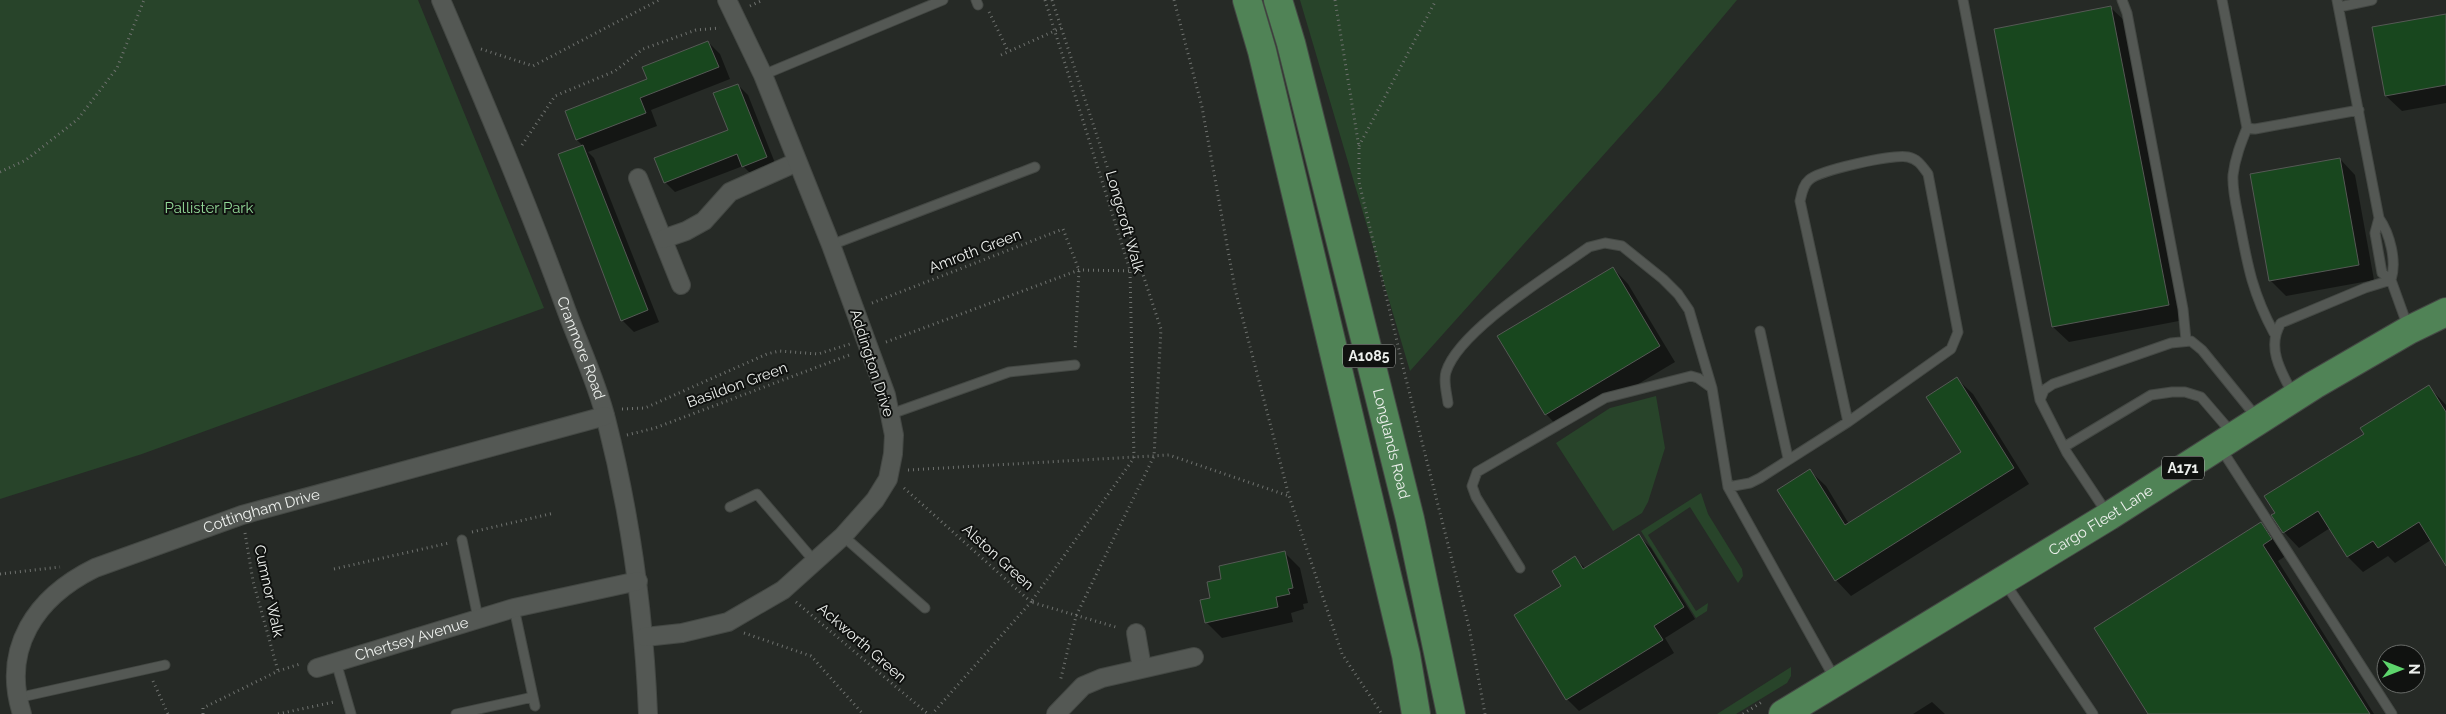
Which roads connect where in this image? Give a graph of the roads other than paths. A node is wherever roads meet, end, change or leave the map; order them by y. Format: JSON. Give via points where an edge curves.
{"nodes":[{"id":1,"x":442,"y":0,"type":"edge"},
{"id":2,"x":727,"y":0,"type":"edge"},
{"id":3,"x":943,"y":0,"type":"edge"},
{"id":4,"x":1247,"y":0,"type":"edge"},
{"id":5,"x":1278,"y":0,"type":"edge"},
{"id":6,"x":2122,"y":0,"type":"edge"},
{"id":7,"x":2222,"y":0,"type":"edge"},
{"id":8,"x":2372,"y":0,"type":"edge"},
{"id":9,"x":1963,"y":1,"type":"edge"},
{"id":10,"x":2338,"y":3,"type":"edge"},
{"id":11,"x":763,"y":75,"type":"junction"},
{"id":12,"x":2358,"y":110,"type":"junction"},
{"id":13,"x":2246,"y":128,"type":"junction"},
{"id":14,"x":797,"y":162,"type":"junction"},
{"id":15,"x":1035,"y":167,"type":"dead end"},
{"id":16,"x":638,"y":178,"type":"dead end"},
{"id":17,"x":663,"y":239,"type":"junction"},
{"id":18,"x":831,"y":245,"type":"junction"},
{"id":19,"x":2391,"y":280,"type":"junction"},
{"id":20,"x":681,"y":285,"type":"dead end"},
{"id":21,"x":2446,"y":312,"type":"edge"},
{"id":22,"x":2409,"y":330,"type":"junction"},
{"id":23,"x":1760,"y":331,"type":"dead end"},
{"id":24,"x":2274,"y":333,"type":"junction"},
{"id":25,"x":2186,"y":340,"type":"junction"},
{"id":26,"x":1075,"y":365,"type":"road end"},
{"id":27,"x":1712,"y":388,"type":"junction"},
{"id":28,"x":2294,"y":397,"type":"junction"},
{"id":29,"x":2040,"y":400,"type":"junction"},
{"id":30,"x":1448,"y":403,"type":"dead end"},
{"id":31,"x":604,"y":413,"type":"junction"},
{"id":32,"x":891,"y":414,"type":"junction"},
{"id":33,"x":2258,"y":420,"type":"junction"},
{"id":34,"x":1848,"y":422,"type":"junction"},
{"id":35,"x":2226,"y":440,"type":"junction"},
{"id":36,"x":2064,"y":447,"type":"junction"},
{"id":37,"x":1788,"y":458,"type":"junction"},
{"id":38,"x":1728,"y":487,"type":"junction"},
{"id":39,"x":730,"y":507,"type":"dead end"},
{"id":40,"x":2109,"y":516,"type":"junction"},
{"id":41,"x":843,"y":536,"type":"junction"},
{"id":42,"x":462,"y":540,"type":"road end"},
{"id":43,"x":816,"y":560,"type":"junction"},
{"id":44,"x":1520,"y":568,"type":"dead end"},
{"id":45,"x":2003,"y":580,"type":"junction"},
{"id":46,"x":638,"y":581,"type":"junction"},
{"id":47,"x":514,"y":608,"type":"junction"},
{"id":48,"x":926,"y":608,"type":"dead end"},
{"id":49,"x":478,"y":618,"type":"junction"},
{"id":50,"x":1136,"y":633,"type":"road end"},
{"id":51,"x":645,"y":637,"type":"junction"},
{"id":52,"x":1194,"y":656,"type":"dead end"},
{"id":53,"x":336,"y":662,"type":"junction"},
{"id":54,"x":164,"y":665,"type":"dead end"},
{"id":55,"x":317,"y":668,"type":"road end"},
{"id":56,"x":1142,"y":668,"type":"junction"},
{"id":57,"x":1837,"y":681,"type":"junction"},
{"id":58,"x":19,"y":706,"type":"edge"},
{"id":59,"x":351,"y":714,"type":"edge"},
{"id":60,"x":456,"y":714,"type":"edge"},
{"id":61,"x":648,"y":714,"type":"edge"},
{"id":62,"x":1056,"y":714,"type":"edge"},
{"id":63,"x":1416,"y":714,"type":"edge"},
{"id":64,"x":1450,"y":714,"type":"edge"},
{"id":65,"x":1783,"y":714,"type":"edge"},
{"id":66,"x":2093,"y":714,"type":"edge"},
{"id":67,"x":2392,"y":714,"type":"edge"}],
"edges":[{"from":1,"to":31,"type":"street","name":"Cranmore Road","via":[[541,240]]},
{"from":2,"to":11,"type":"street","name":"Addington Drive"},
{"from":3,"to":11,"type":"lane"},
{"from":4,"to":63,"type":"main road","number":"A1085","via":[[1262,50],[1404,646]]},
{"from":5,"to":64,"type":"main road","name":"Longlands Road","number":"A1085","via":[[1410,519]]},
{"from":6,"to":25,"type":"lane","via":[[2181,299]]},
{"from":7,"to":13,"type":"lane"},
{"from":8,"to":10,"type":"lane"},
{"from":9,"to":29,"type":"lane"},
{"from":10,"to":12,"type":"lane"},
{"from":11,"to":14,"type":"street","name":"Addington Drive"},
{"from":12,"to":13,"type":"lane","via":[[2254,130]]},
{"from":12,"to":19,"type":"lane","via":[[2379,218],[2386,229],[2394,270]]},
{"from":13,"to":24,"type":"lane","via":[[2235,158],[2233,178],[2237,211],[2250,281]]},
{"from":14,"to":17,"type":"street","via":[[730,192],[704,221]]},
{"from":14,"to":18,"type":"street","name":"Addington Drive"},
{"from":15,"to":18,"type":"lane"},
{"from":16,"to":17,"type":"street"},
{"from":17,"to":20,"type":"street"},
{"from":18,"to":32,"type":"street","name":"Addington Drive"},
{"from":19,"to":22,"type":"lane"},
{"from":19,"to":24,"type":"lane","via":[[2281,323]]},
{"from":21,"to":22,"type":"main road","name":"Cargo Fleet Lane","number":"A171"},
{"from":22,"to":28,"type":"main road","name":"Cargo Fleet Lane","number":"A171"},
{"from":23,"to":37,"type":"lane"},
{"from":24,"to":28,"type":"lane","via":[[2278,368]]},
{"from":25,"to":29,"type":"lane","via":[[2053,384],[2044,390]]},
{"from":25,"to":33,"type":"lane","via":[[2202,350]]},
{"from":26,"to":32,"type":"lane","via":[[1009,372]]},
{"from":27,"to":30,"type":"lane","via":[[1697,331],[1678,294],[1646,263],[1622,246],[1605,243],[1589,247],[1482,324],[1445,373]]},
{"from":27,"to":38,"type":"lane"},
{"from":27,"to":44,"type":"lane","via":[[1691,376],[1605,398],[1477,472],[1472,486],[1476,498]]},
{"from":28,"to":33,"type":"main road","name":"Cargo Fleet Lane","number":"A171"},
{"from":29,"to":36,"type":"lane"},
{"from":31,"to":46,"type":"street","name":"Cranmore Road","via":[[630,526]]},
{"from":31,"to":58,"type":"street","name":"Cottingham Drive","via":[[242,515],[95,568],[76,578],[45,603],[23,635],[16,665]]},
{"from":32,"to":41,"type":"street","name":"Addington Drive","via":[[894,435],[889,474],[875,500]]},
{"from":33,"to":35,"type":"main road","name":"Cargo Fleet Lane","number":"A171"},
{"from":34,"to":34,"type":"lane","via":[[1951,349],[1958,332],[1928,174],[1918,161],[1907,157],[1821,172],[1807,183],[1800,200]]},
{"from":34,"to":37,"type":"lane"},
{"from":35,"to":36,"type":"lane","via":[[2201,397],[2172,392],[2151,395]]},
{"from":35,"to":40,"type":"main road","name":"Cargo Fleet Lane","number":"A171"},
{"from":35,"to":67,"type":"lane"},
{"from":36,"to":40,"type":"lane"},
{"from":37,"to":38,"type":"lane","via":[[1750,483]]},
{"from":38,"to":57,"type":"lane"},
{"from":39,"to":43,"type":"lane","via":[[757,494]]},
{"from":40,"to":45,"type":"main road","name":"Cargo Fleet Lane","number":"A171"},
{"from":41,"to":43,"type":"street","name":"Addington Drive"},
{"from":41,"to":48,"type":"lane"},
{"from":42,"to":49,"type":"lane"},
{"from":43,"to":51,"type":"street","name":"Addington Drive","via":[[783,590],[748,612],[720,624]]},
{"from":45,"to":57,"type":"main road","name":"Cargo Fleet Lane","number":"A171"},
{"from":45,"to":66,"type":"lane"},
{"from":46,"to":47,"type":"street","name":"Chertsey Avenue"},
{"from":46,"to":51,"type":"street","name":"Cranmore Road"},
{"from":47,"to":49,"type":"street","name":"Chertsey Avenue"},
{"from":47,"to":60,"type":"lane","via":[[534,702]]},
{"from":49,"to":53,"type":"street","name":"Chertsey Avenue"},
{"from":50,"to":56,"type":"street"},
{"from":51,"to":61,"type":"street","name":"Cranmore Road"},
{"from":52,"to":56,"type":"street"},
{"from":53,"to":55,"type":"street","name":"Chertsey Avenue"},
{"from":53,"to":59,"type":"lane"},
{"from":54,"to":58,"type":"lane"},
{"from":56,"to":62,"type":"street","via":[[1120,672],[1083,686]]},
{"from":57,"to":65,"type":"main road","name":"Cargo Fleet Lane","number":"A171"}]}
